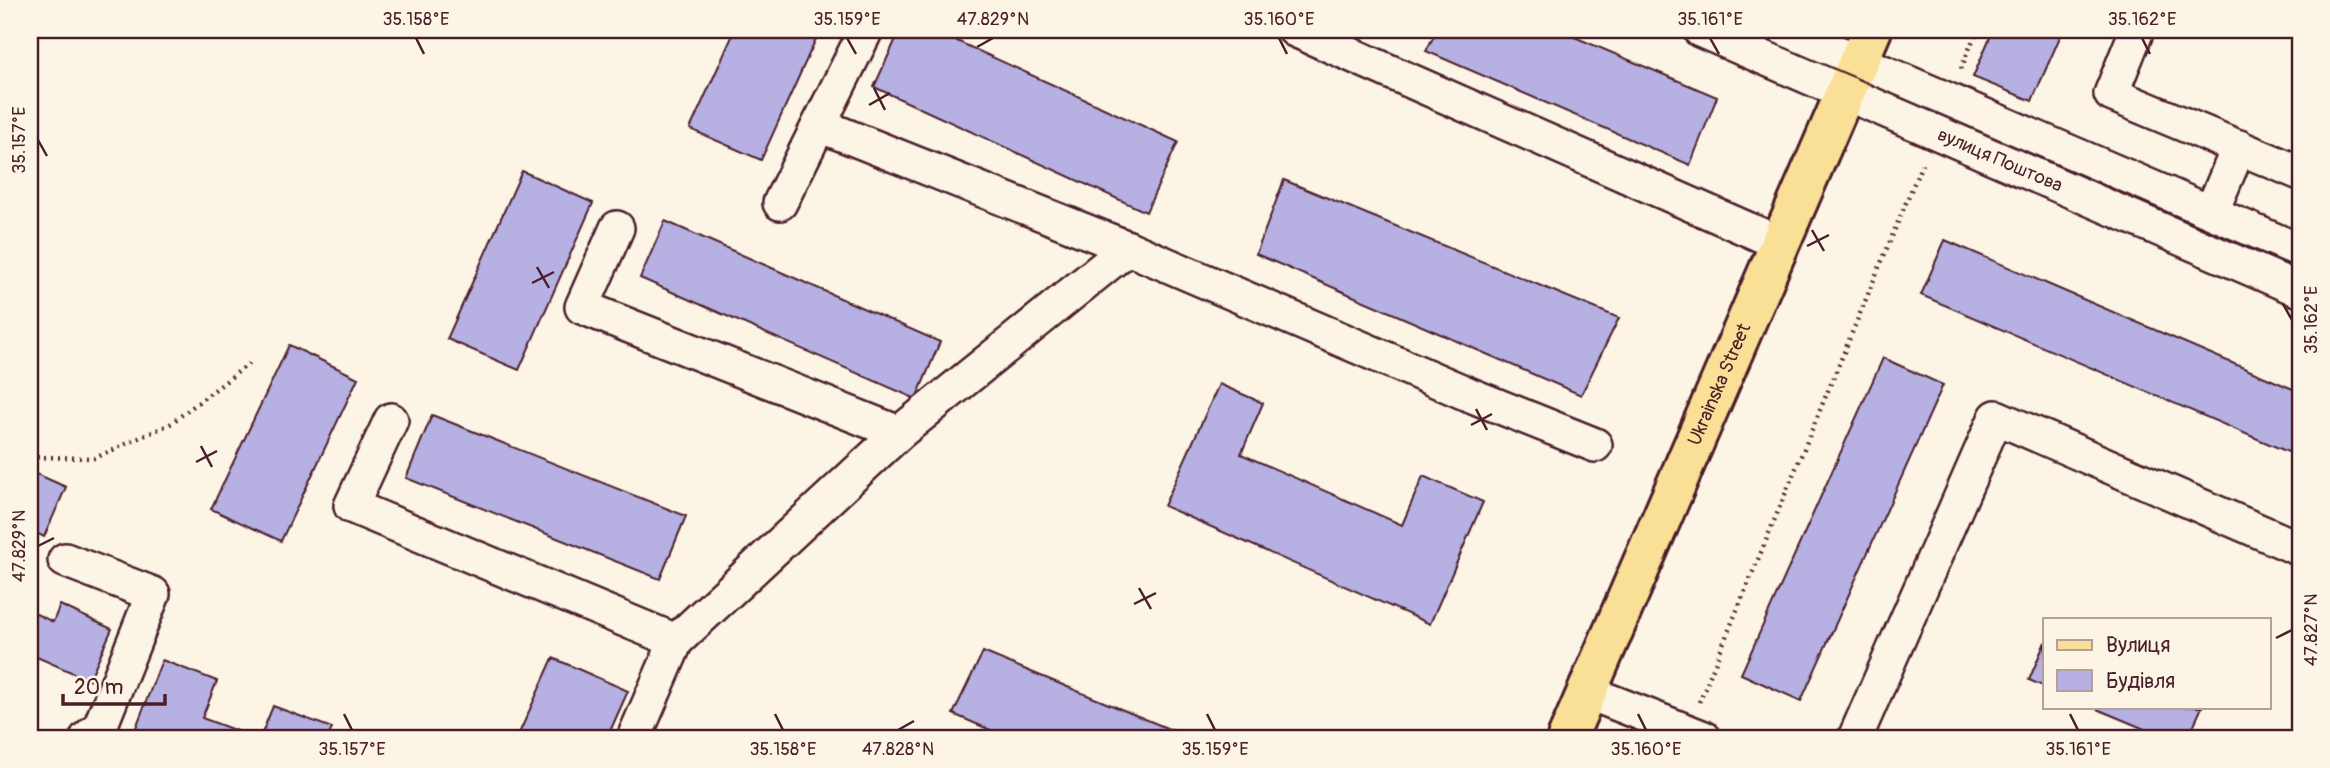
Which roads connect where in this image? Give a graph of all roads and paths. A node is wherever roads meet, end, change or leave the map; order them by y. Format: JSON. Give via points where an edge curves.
{"nodes":[{"id":1,"x":866,"y":30,"type":"edge"},
{"id":2,"x":1295,"y":30,"type":"edge"},
{"id":3,"x":1700,"y":30,"type":"edge"},
{"id":4,"x":1785,"y":30,"type":"edge"},
{"id":5,"x":1977,"y":30,"type":"edge"},
{"id":6,"x":2137,"y":30,"type":"edge"},
{"id":7,"x":1858,"y":62,"type":"edge"},
{"id":8,"x":1958,"y":76,"type":"dead end"},
{"id":9,"x":818,"y":125,"type":"junction"},
{"id":10,"x":2239,"y":147,"type":"junction"},
{"id":11,"x":1922,"y":164,"type":"dead end"},
{"id":12,"x":2300,"y":173,"type":"edge"},
{"id":13,"x":780,"y":203,"type":"dead end"},
{"id":14,"x":2211,"y":213,"type":"junction"},
{"id":15,"x":617,"y":229,"type":"dead end"},
{"id":16,"x":1780,"y":243,"type":"junction"},
{"id":17,"x":1128,"y":248,"type":"junction"},
{"id":18,"x":2300,"y":251,"type":"edge"},
{"id":19,"x":2300,"y":290,"type":"edge"},
{"id":20,"x":251,"y":362,"type":"dead end"},
{"id":21,"x":391,"y":420,"type":"dead end"},
{"id":22,"x":899,"y":433,"type":"junction"},
{"id":23,"x":1595,"y":445,"type":"dead end"},
{"id":24,"x":30,"y":457,"type":"edge"},
{"id":25,"x":2300,"y":549,"type":"edge"},
{"id":26,"x":65,"y":560,"type":"dead end"},
{"id":27,"x":676,"y":640,"type":"junction"},
{"id":28,"x":1587,"y":692,"type":"junction"},
{"id":29,"x":1695,"y":735,"type":"edge"},
{"id":30,"x":86,"y":738,"type":"edge"},
{"id":31,"x":634,"y":738,"type":"edge"},
{"id":32,"x":1567,"y":738,"type":"edge"},
{"id":33,"x":1855,"y":738,"type":"edge"}],
"edges":[{"from":1,"to":9,"type":"street"},
{"from":2,"to":16,"type":"street"},
{"from":3,"to":7,"type":"street","name":"вулиця Поштова"},
{"from":4,"to":7,"type":"street","name":"вулиця Поштова"},
{"from":5,"to":8,"type":"path"},
{"from":6,"to":10,"type":"street","via":[[2110,94]]},
{"from":7,"to":14,"type":"street","name":"вулиця Поштова"},
{"from":7,"to":16,"type":"main road","name":"Ukrainska Street"},
{"from":7,"to":19,"type":"street","name":"вулиця Поштова"},
{"from":9,"to":13,"type":"street"},
{"from":9,"to":17,"type":"street"},
{"from":10,"to":12,"type":"street"},
{"from":10,"to":14,"type":"street"},
{"from":11,"to":29,"type":"path"},
{"from":14,"to":18,"type":"street","name":"вулиця Поштова"},
{"from":15,"to":22,"type":"street","via":[[582,307]]},
{"from":16,"to":28,"type":"main road","name":"Ukrainska Street"},
{"from":17,"to":22,"type":"street"},
{"from":17,"to":23,"type":"street"},
{"from":20,"to":24,"type":"path","via":[[170,424],[95,458]]},
{"from":21,"to":27,"type":"street","via":[[351,506]]},
{"from":22,"to":27,"type":"street"},
{"from":25,"to":33,"type":"street","via":[[1996,417]]},
{"from":26,"to":30,"type":"street","via":[[153,594],[100,727]]},
{"from":27,"to":31,"type":"street"},
{"from":28,"to":29,"type":"street"},
{"from":28,"to":32,"type":"main road","name":"Ukrainska Street"}]}
